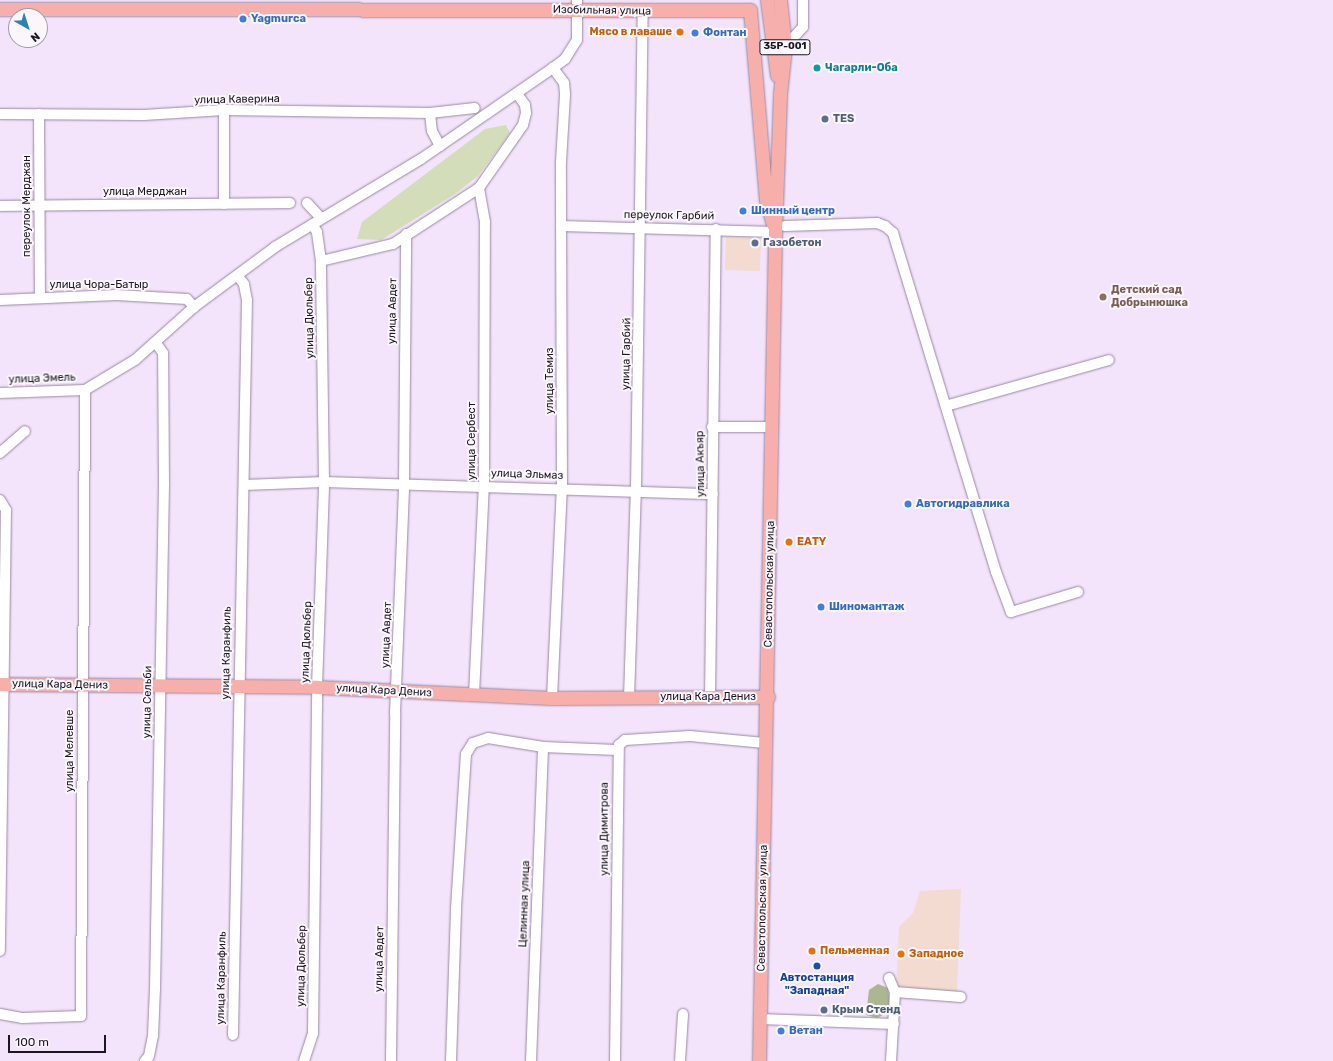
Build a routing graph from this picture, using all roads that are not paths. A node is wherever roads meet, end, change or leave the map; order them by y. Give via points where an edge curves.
1 (767, 0) edge
2 (780, 0) edge
3 (803, 0) edge
4 (748, 3) edge
5 (369, 4) edge
6 (157, 5) edge
7 (577, 5) edge
8 (725, 5) edge
9 (0, 9) edge
10 (643, 11) junction
11 (753, 38) junction
12 (785, 47) junction
13 (553, 68) junction
14 (518, 95) junction
15 (780, 101) junction
16 (475, 108) dead end
17 (224, 110) junction
18 (430, 113) junction
19 (0, 114) edge
20 (39, 114) junction
21 (762, 143) junction
22 (440, 146) junction
23 (778, 186) junction
24 (478, 188) junction
25 (290, 203) dead end
26 (307, 203) dead end
27 (224, 204) junction
28 (39, 205) junction
29 (0, 206) edge
30 (321, 218) junction
31 (312, 224) junction
32 (561, 226) junction
33 (641, 227) junction
34 (716, 229) junction
35 (780, 229) junction
36 (406, 234) junction
37 (321, 261) junction
38 (237, 275) junction
39 (40, 298) junction
40 (0, 300) edge
41 (194, 307) junction
42 (156, 343) junction
43 (1109, 360) dead end
44 (85, 390) junction
45 (0, 393) edge
46 (949, 405) dead end
47 (712, 427) junction
48 (771, 427) junction
49 (25, 431) dead end
50 (0, 453) edge
51 (324, 482) junction
52 (404, 484) junction
53 (244, 485) junction
54 (484, 486) junction
55 (562, 488) junction
56 (636, 491) junction
57 (713, 494) junction
58 (0, 500) edge
59 (1078, 592) dead end
60 (2, 684) edge
61 (82, 684) junction
62 (160, 687) junction
63 (317, 687) junction
64 (238, 688) junction
65 (397, 691) junction
66 (474, 695) junction
67 (768, 697) junction
68 (552, 698) junction
69 (630, 698) junction
70 (710, 698) junction
71 (765, 743) junction
72 (543, 747) junction
73 (617, 750) junction
74 (0, 951) edge
75 (889, 978) dead end
76 (894, 992) junction
77 (962, 998) dead end
78 (0, 1014) edge
79 (683, 1014) dead end
80 (760, 1019) junction
81 (894, 1024) junction
82 (233, 1035) dead end
83 (145, 1061) edge
84 (304, 1061) edge
85 (391, 1061) edge
86 (450, 1061) edge
87 (531, 1061) edge
88 (615, 1061) edge
89 (680, 1061) edge
90 (759, 1061) edge
91 (891, 1061) edge

1 - 15 main road, 35Р-001
2 - 12 main road, 35Р-001
3 - 12 street via 801,29
4 - 8 main road, Изобильная улица
4 - 11 main road, Изобильная улица
5 - 6 main road, Изобильная улица
5 - 7 main road, Изобильная улица
6 - 9 main road, Изобильная улица
7 - 10 main road, Изобильная улица
7 - 13 street via 576,40 565,59
8 - 10 main road, Изобильная улица
8 - 11 main road via 741,14 748,23
10 - 33 street, улица Гарбий
11 - 21 main road, Изобильная улица
12 - 15 main road, 35Р-001
13 - 14 street
13 - 32 street, улица Темиз via 564,83 565,94
14 - 22 street
14 - 24 street via 525,105 523,125
15 - 23 main road, Севастопольская улица
16 - 18 street, улица Каверина
17 - 18 street, улица Каверина
17 - 20 street, улица Каверина via 144,115
17 - 27 street
18 - 22 street via 432,132
19 - 20 street, улица Каверина
20 - 28 street, переулок Мерджан
21 - 23 main road
21 - 35 main road, Изобильная улица via 766,200
22 - 30 street
23 - 35 main road, Севастопольская улица
24 - 36 street
24 - 54 street, улица Сербест via 485,222
25 - 27 street, улица Мерджан
26 - 30 street
27 - 28 street, улица Мерджан
28 - 29 street, улица Мерджан
28 - 39 street, переулок Мерджан
30 - 31 street
31 - 37 street, улица Дюльбер via 317,232
31 - 38 street
32 - 33 street, переулок Гарбий
32 - 55 street, улица Темиз
33 - 34 street, переулок Гарбий
33 - 56 street, улица Гарбий
34 - 35 street, переулок Гарбий
34 - 47 street, улица Акъяр
35 - 48 main road, Севастопольская улица
35 - 59 street, переулок Гарбий via 877,224 885,226 893,233 996,572 1011,612
36 - 37 street via 393,244
36 - 52 street, улица Авдет
37 - 51 street, улица Дюльбер
38 - 41 street
38 - 53 street, улица Каранфиль via 244,284 247,300
39 - 40 street, улица Чора-Батыр
39 - 41 street, улица Чора-Батыр via 116,295 179,298 187,299
41 - 42 street
42 - 44 street via 135,360
42 - 62 street, улица Сельби via 163,353 164,484
43 - 46 street
44 - 45 street, улица Эмель
44 - 61 street, улица Мелевше
47 - 48 street
47 - 57 street, улица Акъяр
48 - 67 main road, Севастопольская улица
49 - 50 street
51 - 52 street, улица Эльмаз
51 - 53 street, улица Эльмаз
51 - 63 street, улица Дюльбер
52 - 54 street, улица Эльмаз
52 - 65 street, улица Авдет
53 - 64 street, улица Каранфиль
54 - 55 street, улица Эльмаз
54 - 66 street, улица Сербест
55 - 56 street, улица Эльмаз
55 - 68 street, улица Темиз
56 - 57 street, улица Эльмаз
56 - 69 street, улица Гарбий
57 - 70 street, улица Акъяр
58 - 60 street via 6,510
60 - 61 main road, улица Кара Дениз
60 - 74 street
61 - 62 main road, улица Кара Дениз
61 - 78 street, улица Мелевше via 81,1016 22,1018
62 - 64 main road, улица Кара Дениз
62 - 83 street, улица Сельби via 153,1036 149,1056
63 - 64 main road, улица Кара Дениз
63 - 65 main road, улица Кара Дениз
63 - 84 street, улица Дюльбер via 313,1033
64 - 82 street, улица Каранфиль
65 - 66 main road, улица Кара Дениз
65 - 85 street, улица Авдет via 394,713
66 - 68 main road, улица Кара Дениз
67 - 70 main road, улица Кара Дениз
67 - 71 main road, Севастопольская улица
68 - 69 main road, улица Кара Дениз
69 - 70 main road, улица Кара Дениз
71 - 73 street via 690,736 625,740
71 - 80 main road, Севастопольская улица
72 - 73 street
72 - 86 street via 488,738 473,743 466,754
72 - 87 street, Целинная улица
73 - 88 street, улица Димитрова
75 - 76 street
76 - 77 street
76 - 81 street
79 - 89 street
80 - 81 street
80 - 90 main road, Севастопольская улица
81 - 91 street

